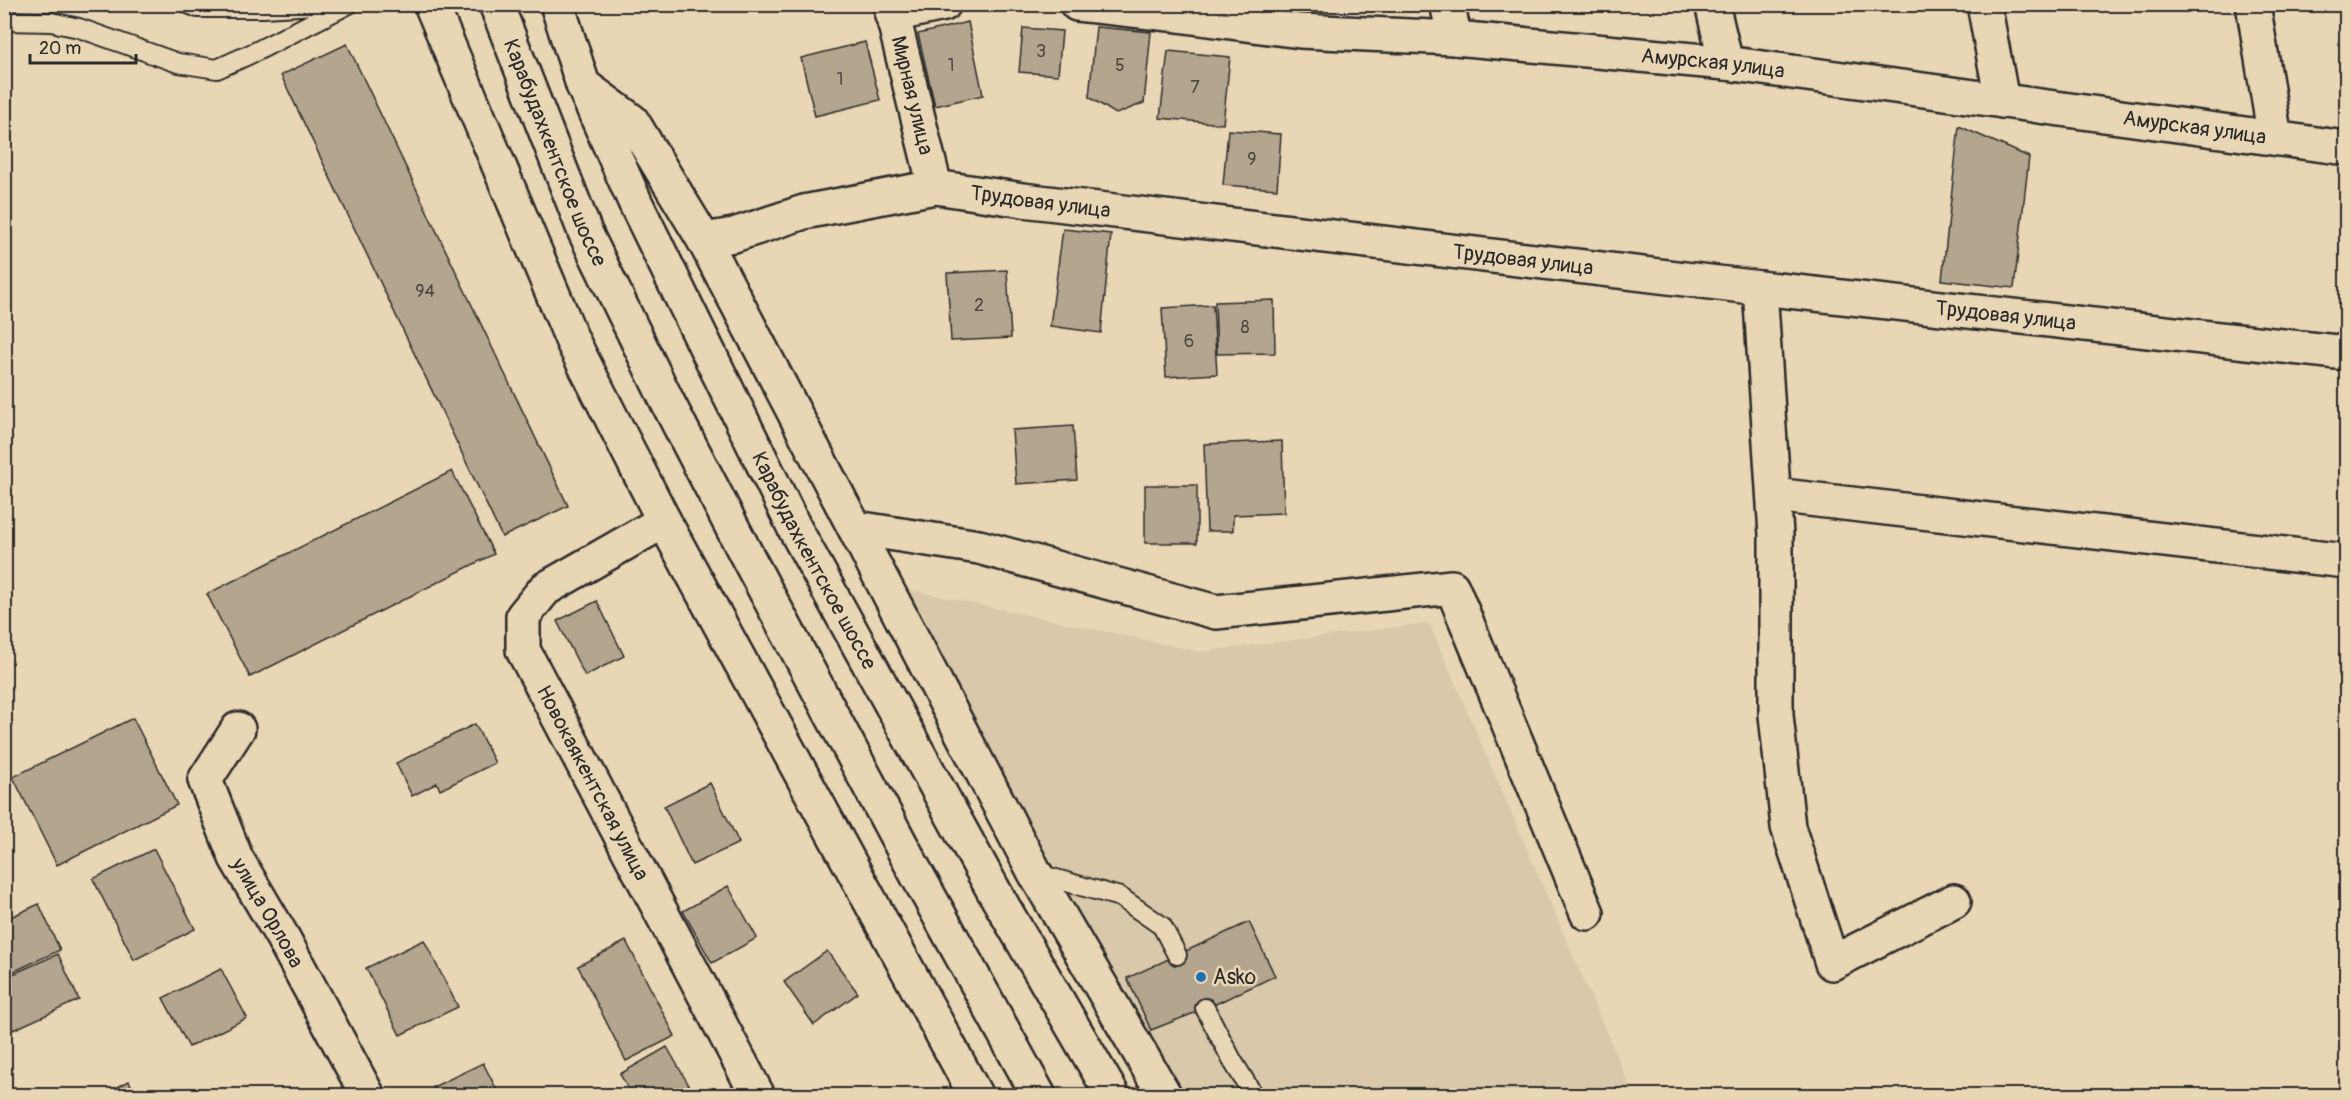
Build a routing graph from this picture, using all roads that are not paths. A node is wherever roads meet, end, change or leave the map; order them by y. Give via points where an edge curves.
1 (188, 4) edge
2 (335, 4) edge
3 (349, 4) edge
4 (431, 4) edge
5 (496, 4) edge
6 (557, 4) edge
7 (945, 4) edge
8 (1077, 4) edge
9 (1447, 4) edge
10 (1712, 4) edge
11 (1984, 4) edge
12 (2253, 4) edge
13 (1159, 9) edge
14 (891, 10) edge
15 (4, 21) edge
16 (1455, 38) junction
17 (1726, 63) junction
18 (583, 84) junction
19 (2002, 100) junction
20 (2275, 138) junction
21 (2346, 148) edge
22 (935, 187) junction
23 (704, 240) junction
24 (1760, 288) junction
25 (2346, 353) edge
26 (1774, 495) junction
27 (664, 521) junction
28 (856, 528) junction
29 (2346, 561) edge
30 (238, 729) dead end
31 (1035, 873) junction
32 (1954, 901) dead end
33 (1587, 913) dead end
34 (1177, 955) dead end
35 (1205, 1008) dead end
36 (368, 1095) edge
37 (758, 1095) edge
38 (976, 1095) edge
39 (1039, 1095) edge
40 (1113, 1095) edge
41 (1165, 1095) edge
42 (1254, 1095) edge

1 - 2 lane via 198,8 263,8
3 - 15 lane via 217,69 178,63 79,28 51,22
4 - 27 main road via 573,342
5 - 39 main road, Карабудахкентское шоссе via 585,232 667,401 915,872
6 - 18 main road, Карабудахкентское шоссе
7 - 14 main road
8 - 13 main road, Амурская улица
9 - 16 main road
10 - 17 main road
11 - 19 main road
12 - 20 main road
13 - 16 main road, Амурская улица via 1300,32
14 - 22 main road, Мирная улица
16 - 17 main road, Амурская улица
17 - 19 main road, Амурская улица
18 - 23 main road via 632,121
18 - 40 main road, Карабудахкентское шоссе via 636,204 795,529 995,894
19 - 20 main road, Амурская улица
20 - 21 main road, Амурская улица
22 - 23 main road, Трудовая улица via 804,212 734,235
22 - 24 main road, Трудовая улица
23 - 28 main road
24 - 25 main road, Трудовая улица
24 - 26 main road
26 - 29 main road
26 - 32 main road via 1776,715 1788,827 1832,963
27 - 37 main road, Новокаякентская улица via 545,589 523,616 523,650
27 - 38 main road
28 - 31 main road
28 - 33 main road via 979,547 1216,612 1452,587
30 - 36 main road, улица Орлова via 205,780 236,858
31 - 34 lane via 1120,897 1162,926
31 - 41 main road
35 - 42 lane

